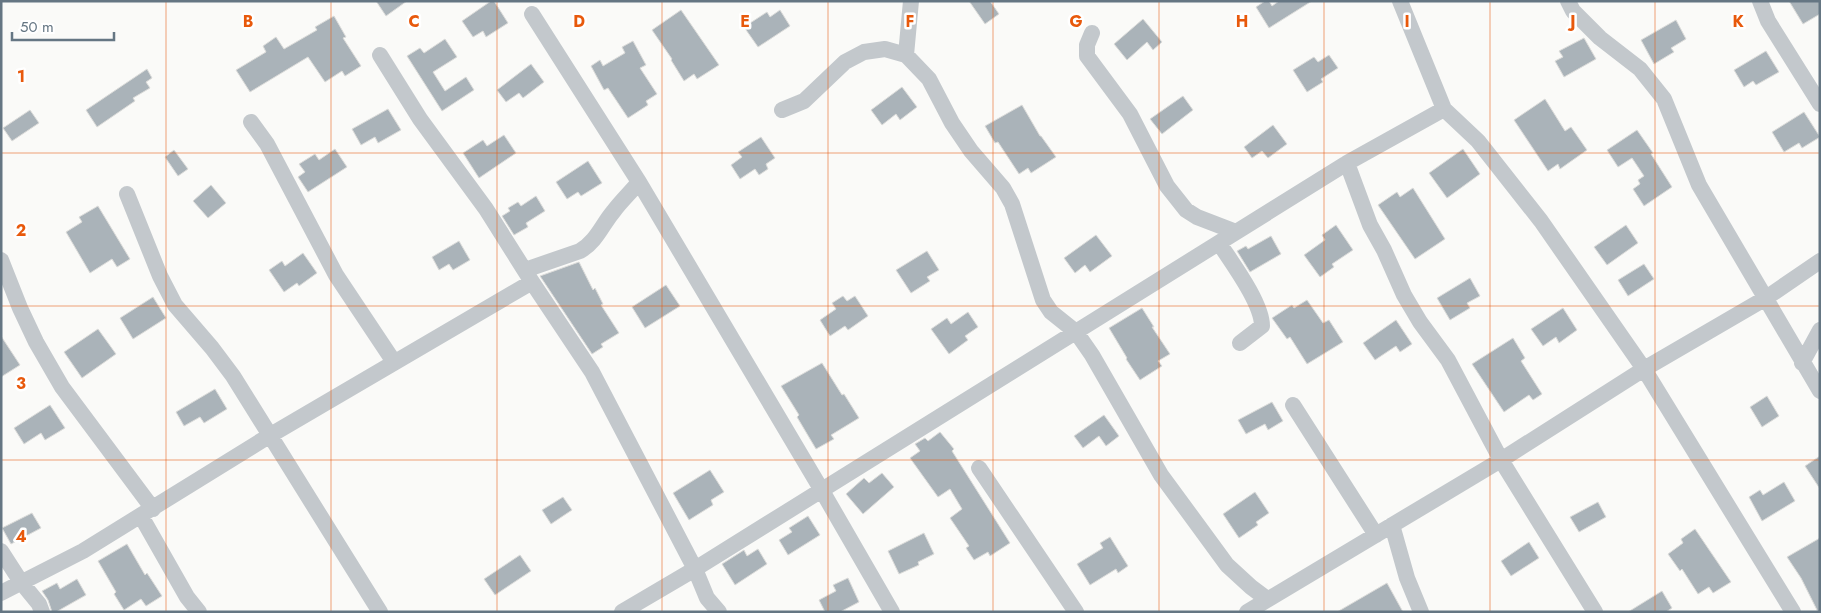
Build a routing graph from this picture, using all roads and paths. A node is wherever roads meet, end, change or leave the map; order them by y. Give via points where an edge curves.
1 (1400, 1) edge
2 (1568, 1) edge
3 (1760, 1) edge
4 (909, 3) edge
5 (532, 14) dead end
6 (1092, 33) dead end
7 (380, 55) dead end
8 (906, 55) junction
9 (1820, 104) edge
10 (1444, 109) junction
11 (782, 110) dead end
12 (251, 122) dead end
13 (1347, 163) junction
14 (639, 182) junction
15 (127, 194) dead end
16 (1236, 232) junction
17 (1219, 242) junction
18 (1, 260) edge
19 (1820, 261) edge
20 (528, 276) junction
21 (8, 298) edge
22 (1766, 298) junction
23 (1820, 330) edge
24 (1076, 332) junction
25 (1240, 343) dead end
26 (394, 362) junction
27 (1802, 363) junction
28 (1644, 369) junction
29 (1820, 391) edge
30 (1293, 405) dead end
31 (269, 436) junction
32 (1501, 460) junction
33 (979, 468) dead end
34 (821, 489) junction
35 (147, 512) junction
36 (1392, 525) junction
37 (1376, 535) junction
38 (1, 551) edge
39 (695, 569) junction
40 (21, 582) junction
41 (1, 593) edge
42 (1267, 600) junction
43 (42, 612) edge
44 (199, 612) edge
45 (380, 612) edge
46 (622, 612) edge
47 (719, 612) edge
48 (892, 612) edge
49 (1076, 612) edge
50 (1247, 612) edge
51 (1421, 612) edge
52 (1595, 612) edge
53 (1793, 612) edge

1 - 10 street
2 - 22 street via 1573,11 1600,38 1640,69 1664,99 1699,185
3 - 9 street via 1768,20
4 - 8 street
5 - 14 street
6 - 16 street via 1087,56 1130,114 1166,186 1186,210
7 - 20 street
8 - 11 street via 885,48 864,52 845,62 804,101
8 - 24 street via 929,79 971,151 1003,188 1012,204 1044,300 1051,312
10 - 13 street
10 - 28 street via 1478,140 1541,221
12 - 26 street via 267,144 336,275
13 - 16 street
13 - 32 street via 1370,225 1404,295 1448,360
14 - 20 street via 588,246 540,263
14 - 34 street
15 - 31 street via 175,306 233,376
16 - 17 street
17 - 24 street
17 - 25 street via 1261,316 1262,326
18 - 21 street
19 - 22 street
20 - 26 street
20 - 39 street via 592,372
21 - 35 street via 62,387
22 - 27 street
22 - 28 street
23 - 27 street
24 - 34 street
24 - 42 street via 1161,475 1227,565
26 - 31 street
27 - 29 street
28 - 32 street
28 - 53 street
30 - 37 street
31 - 35 street
31 - 45 street
32 - 36 street
32 - 52 street
33 - 49 street
34 - 39 street
34 - 48 street
35 - 40 street via 83,551
35 - 44 street via 187,597
36 - 37 street
36 - 51 street via 1407,578
37 - 42 street
38 - 40 street
39 - 46 street
39 - 47 street via 707,598
40 - 41 street
40 - 43 street
42 - 50 street

